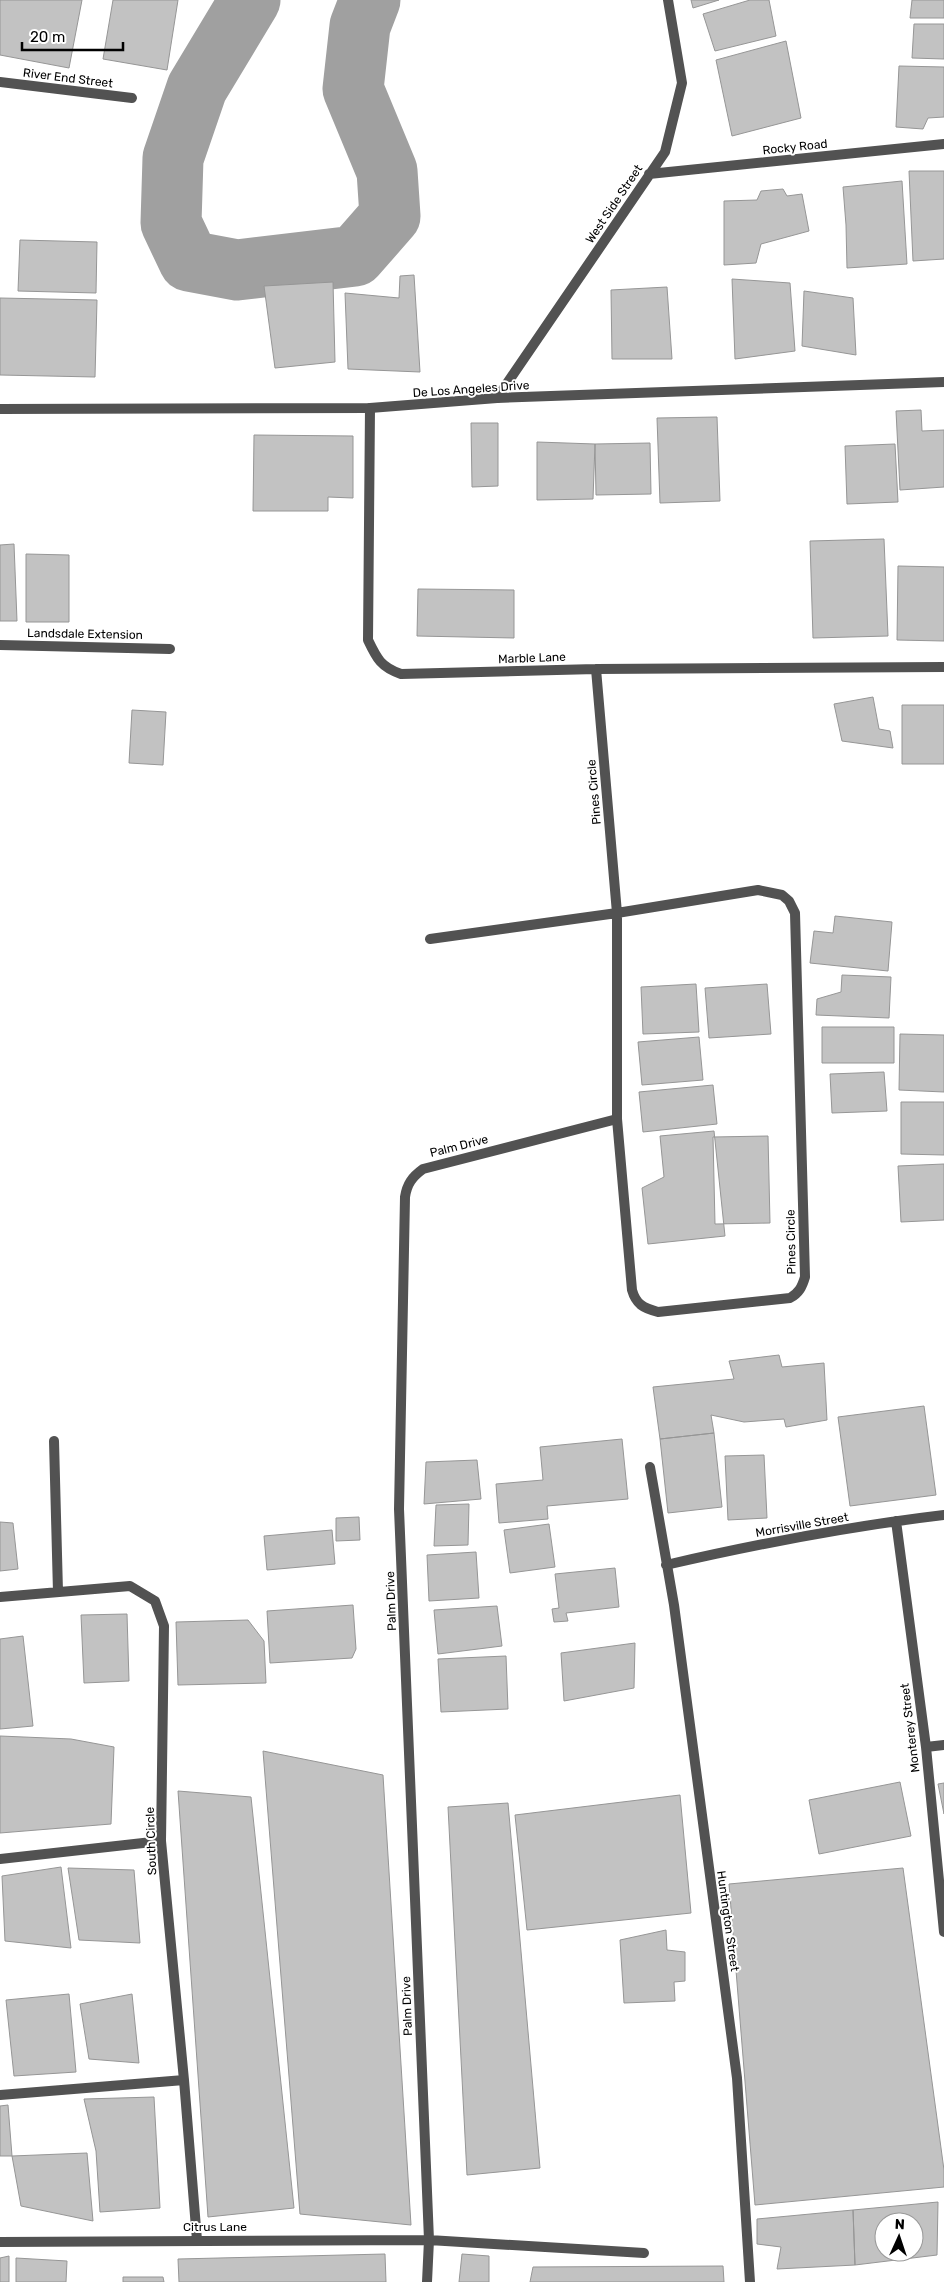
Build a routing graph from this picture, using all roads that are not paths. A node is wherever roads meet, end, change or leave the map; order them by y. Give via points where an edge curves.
1 (668, 0) edge
2 (0, 82) edge
3 (132, 98) dead end
4 (944, 144) edge
5 (649, 174) junction
6 (944, 382) edge
7 (497, 398) junction
8 (370, 408) junction
9 (0, 409) edge
10 (0, 645) edge
11 (170, 649) dead end
12 (944, 667) edge
13 (596, 669) junction
14 (617, 913) junction
15 (430, 939) dead end
16 (617, 1119) junction
17 (54, 1441) dead end
18 (650, 1467) dead end
19 (944, 1515) edge
20 (896, 1521) junction
21 (666, 1565) junction
22 (58, 1592) junction
23 (0, 1597) edge
24 (944, 1745) edge
25 (926, 1747) junction
26 (161, 1841) junction
27 (0, 1859) edge
28 (944, 1932) edge
29 (184, 2080) junction
30 (0, 2095) edge
31 (196, 2240) junction
32 (429, 2240) junction
33 (0, 2242) edge
34 (644, 2253) dead end
35 (427, 2282) edge
36 (750, 2282) edge

1 - 5 street, West Side Street via 682,83 665,152
2 - 3 street, River End Street
4 - 5 street, Rocky Road
5 - 7 street, West Side Street
6 - 7 street, De Los Angeles Drive
7 - 8 street, De Los Angeles Drive
8 - 9 street, De Los Angeles Drive
8 - 13 street, Marble Lane via 368,640 386,668 402,674
10 - 11 street, Landsdale Extension
12 - 13 street, Marble Lane
13 - 14 street, Pines Circle
14 - 15 street, Pines Circle
14 - 16 street, Pines Circle
14 - 16 street, Pines Circle via 758,890 782,895 796,913 805,1277 797,1294 790,1298 658,1312 644,1309 635,1301
16 - 32 street, Palm Drive via 423,1169 407,1185 399,1509
17 - 22 street
18 - 21 street, Huntington Street
19 - 20 street, Morrisville Street
20 - 21 street, Morrisville Street
20 - 25 street, Monterey Street
21 - 36 street, Huntington Street via 737,2078
22 - 23 street, South Circle
22 - 26 street, South Circle via 130,1586 155,1601 164,1626
24 - 25 street
25 - 28 street, Monterey Street
26 - 27 street
26 - 29 street, South Circle
29 - 30 street
29 - 31 street, South Circle
31 - 32 street, Citrus Lane
31 - 33 street, Citrus Lane
32 - 34 street, Citrus Lane
32 - 35 street, Palm Drive

